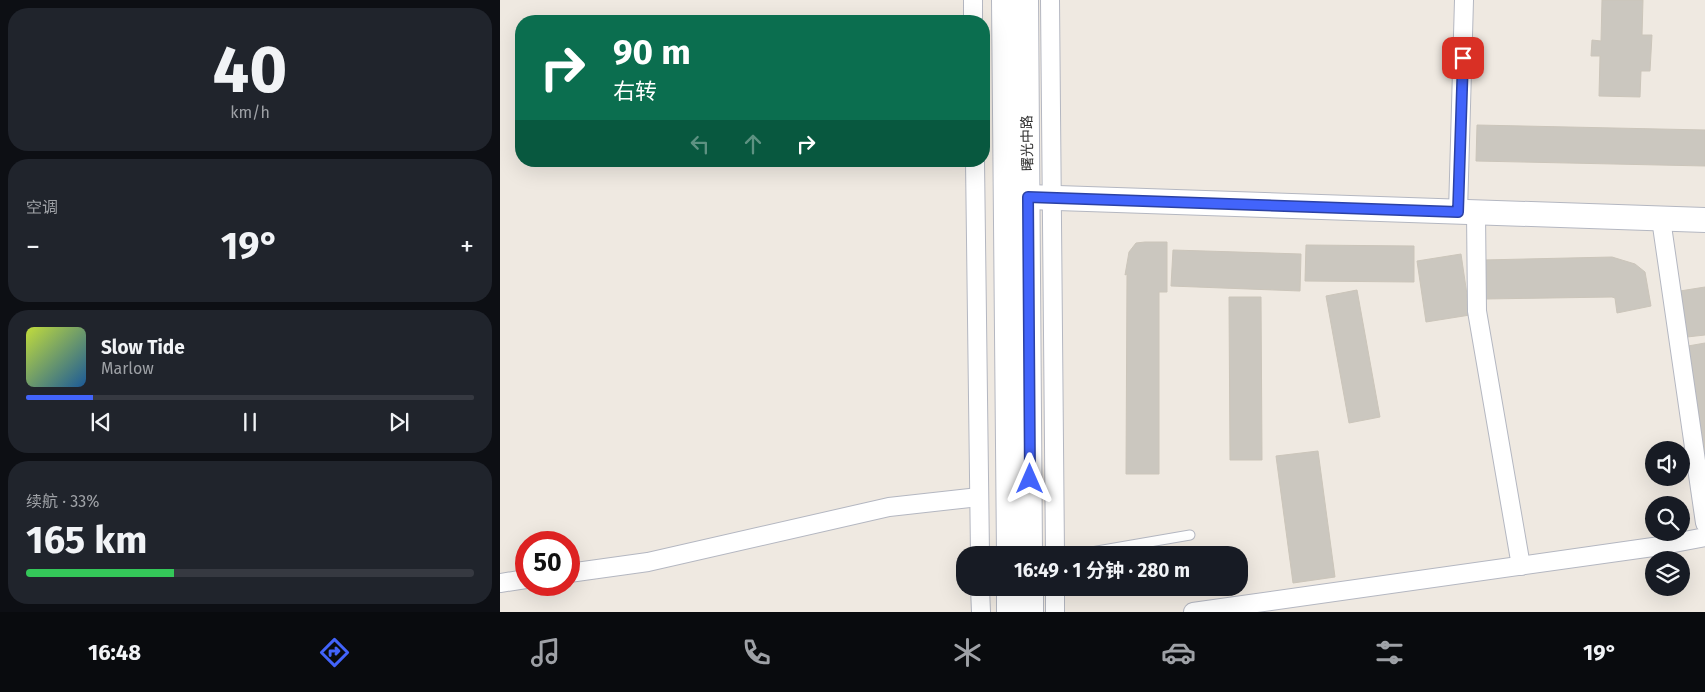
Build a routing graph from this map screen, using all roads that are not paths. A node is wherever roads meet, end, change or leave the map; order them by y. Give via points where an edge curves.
1 (973, 0) edge
2 (1004, 0) edge
3 (1026, 0) edge
4 (1050, 0) edge
5 (1464, 0) edge
6 (974, 15) edge
7 (975, 167) edge
8 (1028, 197) junction
9 (1052, 198) junction
10 (1467, 212) junction
11 (1661, 218) junction
12 (1705, 220) edge
13 (979, 497) junction
14 (1705, 523) edge
15 (1190, 535) dead end
16 (1705, 537) edge
17 (980, 546) edge
18 (1009, 546) edge
19 (1030, 546) edge
20 (1055, 546) edge
21 (1126, 546) edge
22 (1521, 566) junction
23 (580, 571) edge
24 (515, 581) edge
25 (500, 583) edge
26 (980, 596) edge
27 (1009, 596) edge
28 (1031, 596) edge
29 (1055, 596) edge
30 (980, 612) edge
31 (1009, 612) edge
32 (1031, 612) edge
33 (1055, 612) edge
34 (1194, 612) edge

1 - 6 street
2 - 18 main road, 曙光中路
3 - 8 main road, 曙光中路
4 - 9 street
5 - 10 street
7 - 13 street
8 - 9 main road
8 - 19 main road, 曙光中路
9 - 10 main road
9 - 20 street
10 - 11 main road
10 - 22 street via 1477,311
11 - 12 main road
11 - 14 street
13 - 17 street
13 - 23 street via 890,507 648,562
15 - 21 lane
16 - 22 street
22 - 34 street
24 - 25 street
26 - 30 street
27 - 31 main road
28 - 32 main road
29 - 33 street

